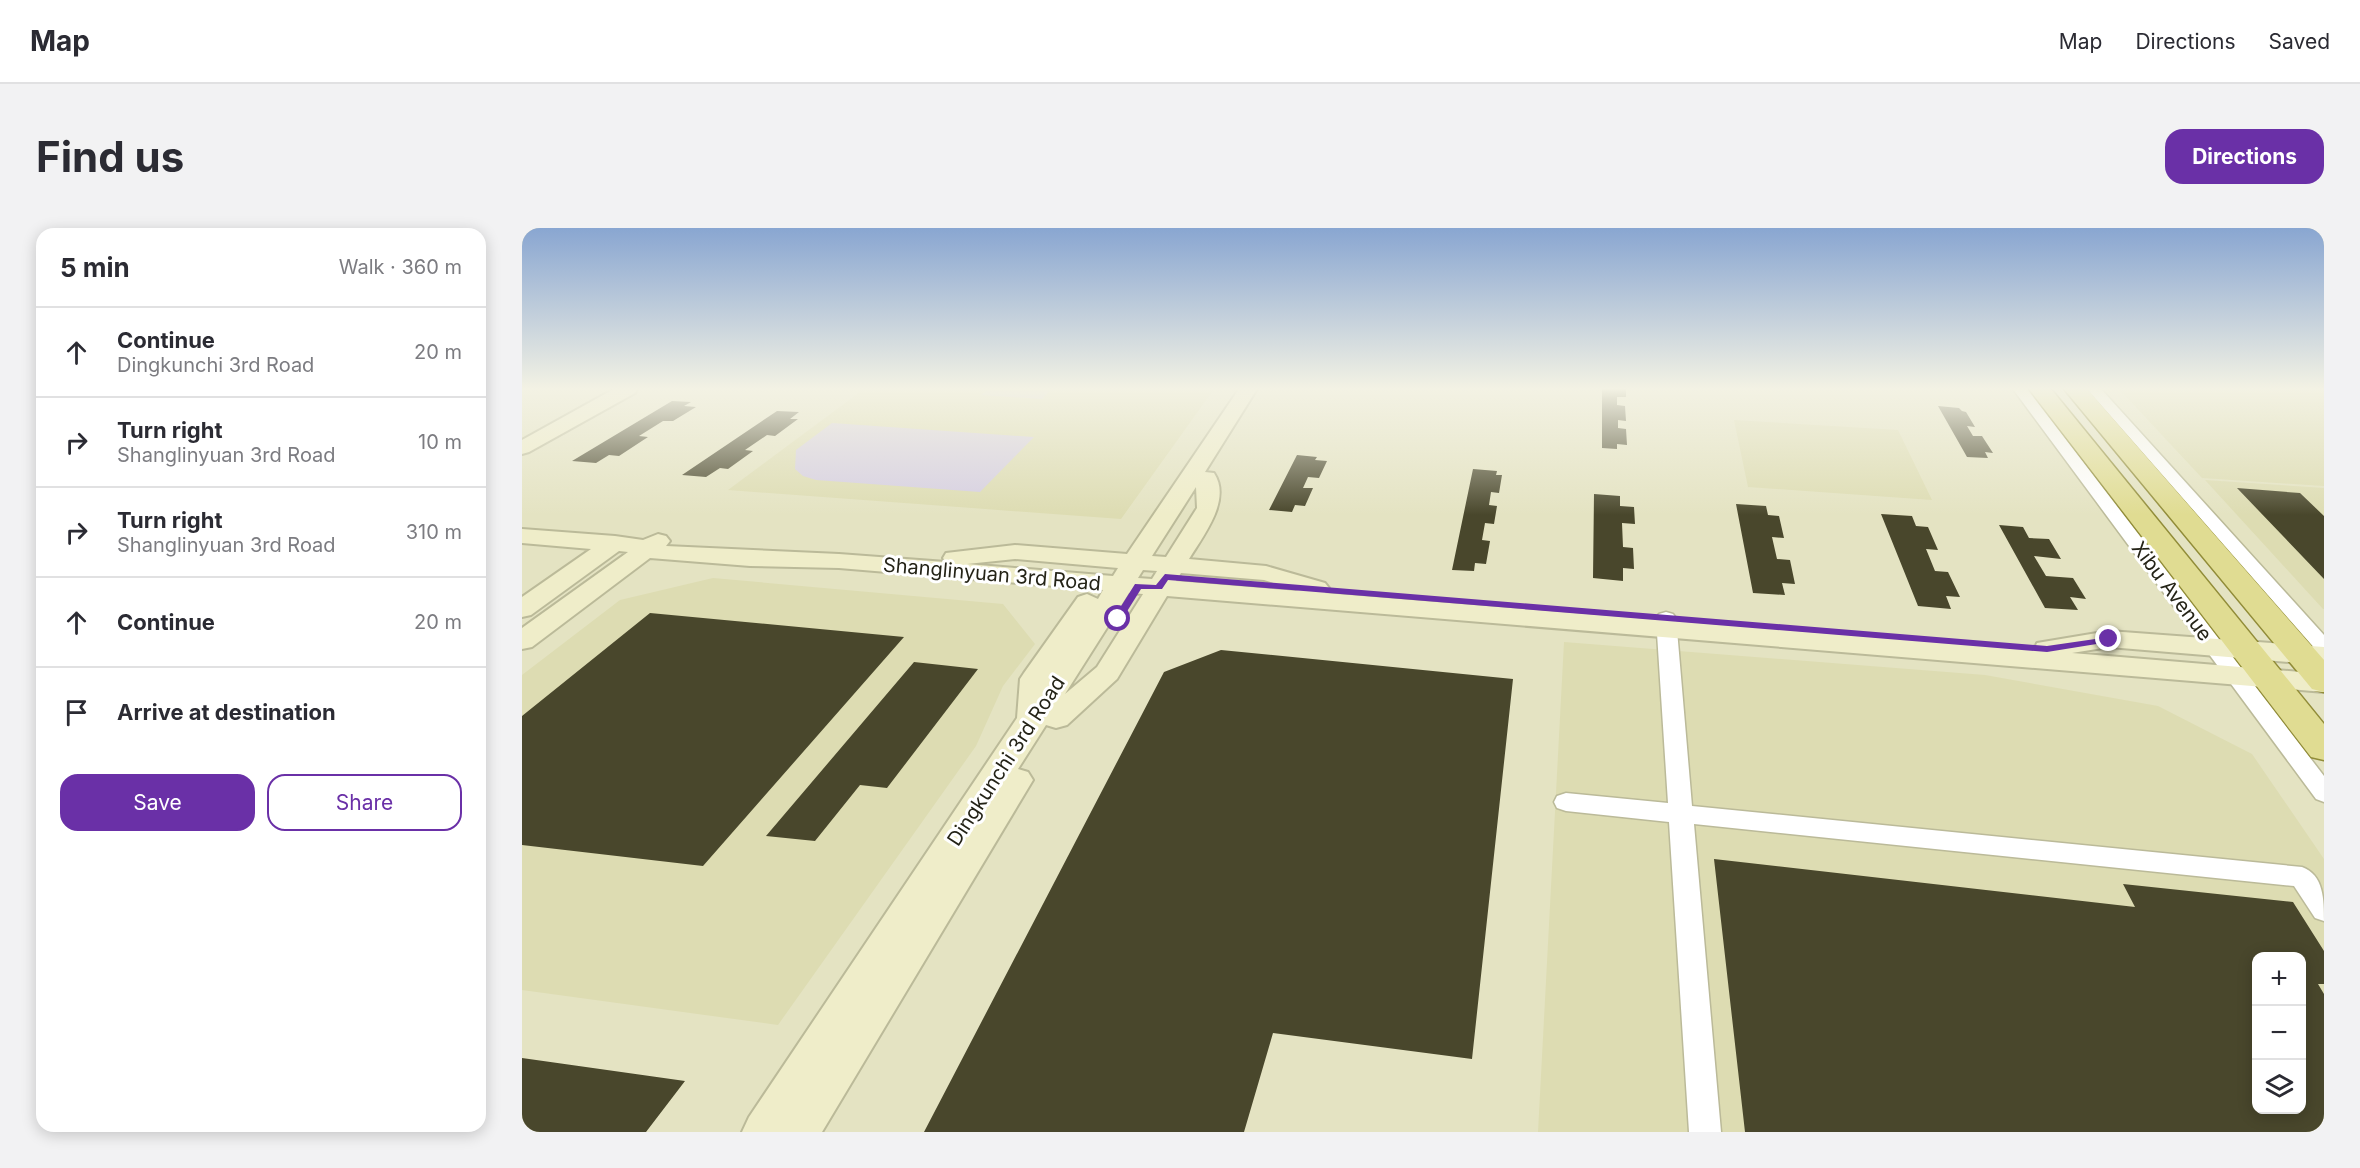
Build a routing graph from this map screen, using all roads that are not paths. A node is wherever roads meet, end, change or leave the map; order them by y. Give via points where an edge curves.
1 (542, 431) edge
2 (547, 431) edge
3 (550, 431) edge
4 (1224, 431) edge
5 (1231, 431) edge
6 (2054, 431) edge
7 (2071, 431) edge
8 (2112, 431) edge
9 (2128, 431) edge
10 (522, 439) edge
11 (522, 448) edge
12 (522, 460) edge
13 (1199, 476) junction
14 (522, 525) edge
15 (522, 536) edge
16 (644, 544) junction
17 (1132, 580) junction
18 (522, 609) edge
19 (1666, 623) junction
20 (522, 626) edge
21 (522, 641) edge
22 (522, 649) edge
23 (2046, 655) junction
24 (2319, 666) edge
25 (2248, 671) junction
26 (2324, 699) edge
27 (1044, 719) junction
28 (2324, 748) edge
29 (2324, 793) edge
30 (1566, 802) dead end
31 (1681, 814) junction
32 (2324, 910) edge
33 (764, 1132) edge
34 (796, 1132) edge
35 (1706, 1132) edge

1 - 10 street
2 - 11 street
3 - 12 street via 538,451
4 - 13 street, Dingkunchi 3rd Road
5 - 13 street, Dingkunchi 3rd Road
6 - 25 street, Xibu Avenue
7 - 25 main road, Xibu Avenue
8 - 24 main road
9 - 24 street
13 - 17 street, Dingkunchi 3rd Road
14 - 16 street, Shanglinyuan 3rd Road
15 - 16 street, Shanglinyuan 3rd Road
16 - 17 street, Shanglinyuan 3rd Road via 767,560 938,564
16 - 18 street
16 - 20 street
16 - 21 street
16 - 22 street via 570,623
17 - 19 street, Shanglinyuan 3rd Road
17 - 27 street, Dingkunchi 3rd Road
19 - 23 street, Shanglinyuan 3rd Road
19 - 31 street
23 - 25 street via 2131,682
23 - 25 street via 2109,639
24 - 25 street
24 - 25 street
25 - 26 street
25 - 28 main road, Xibu Avenue
25 - 29 street, Xibu Avenue
27 - 33 street, Dingkunchi 3rd Road
27 - 34 street, Dingkunchi 3rd Road
30 - 31 street
31 - 32 street via 2302,877
31 - 35 street

